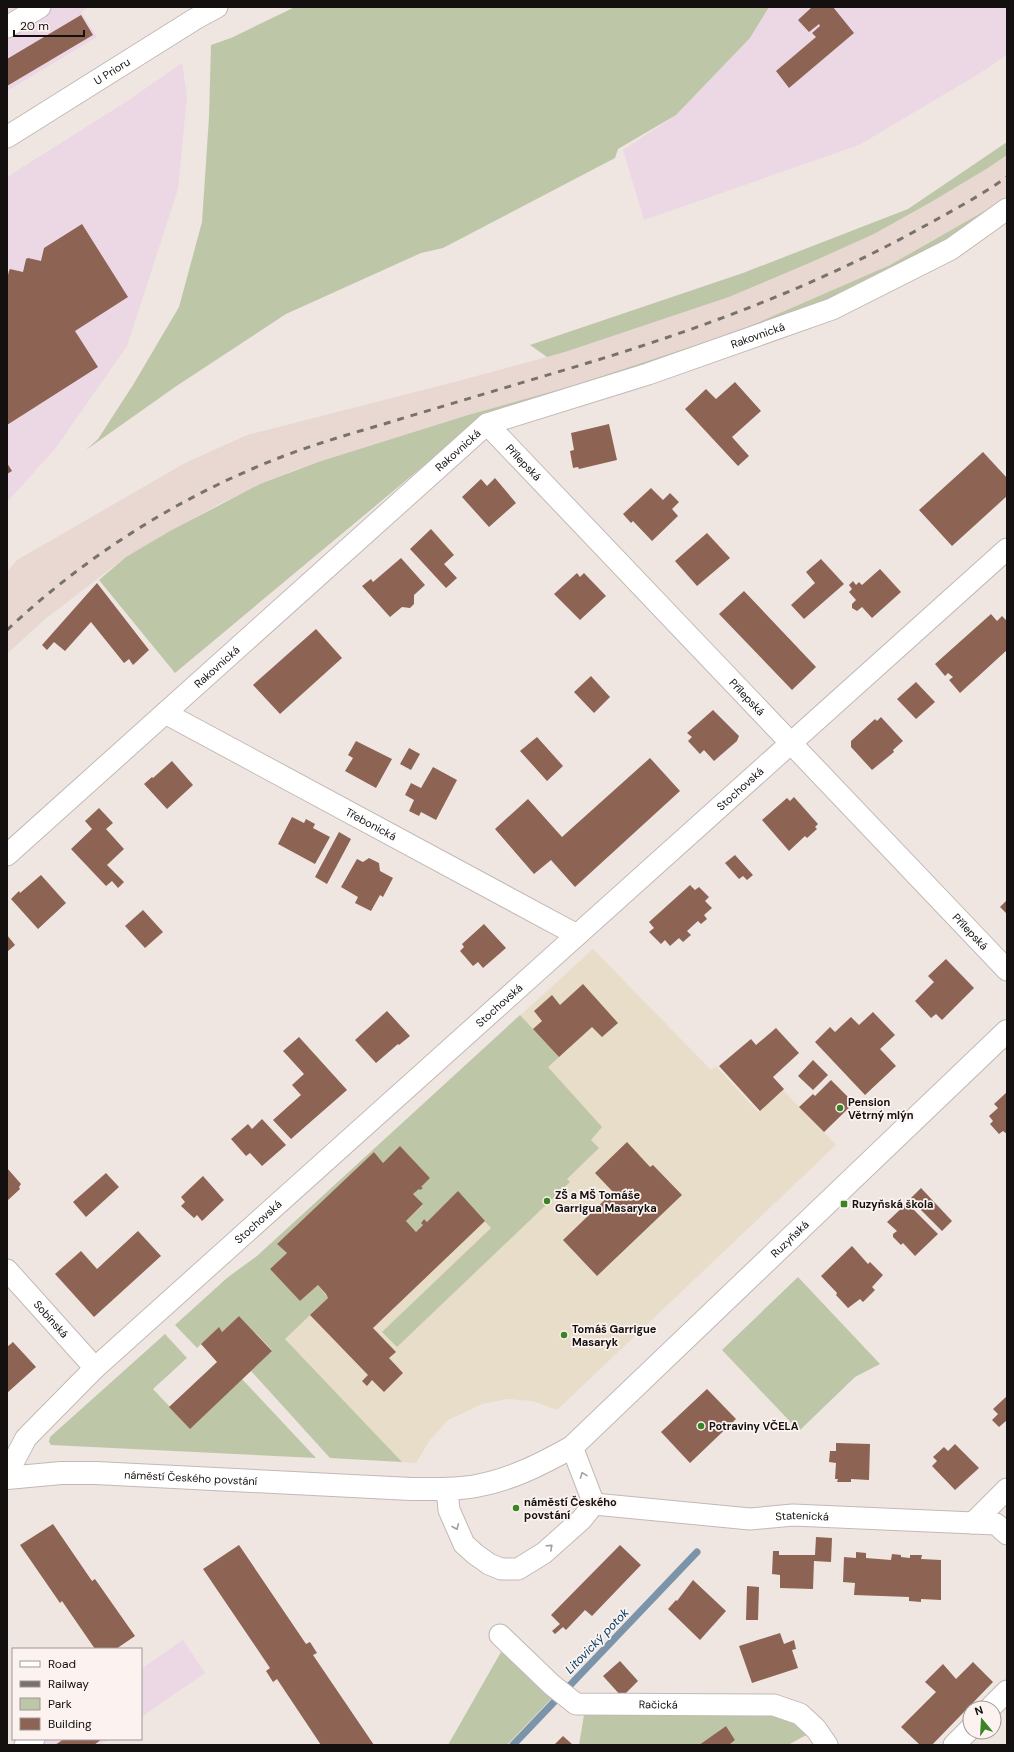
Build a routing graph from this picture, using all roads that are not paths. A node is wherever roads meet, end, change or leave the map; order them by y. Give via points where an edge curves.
1 (40, 7) edge
2 (217, 7) edge
3 (7, 27) edge
4 (7, 137) edge
5 (1007, 209) edge
6 (486, 424) junction
7 (1007, 550) edge
8 (165, 713) junction
9 (791, 743) junction
10 (7, 855) edge
11 (577, 935) junction
12 (1007, 970) edge
13 (1007, 1031) edge
14 (7, 1270) edge
15 (94, 1368) junction
16 (572, 1446) junction
17 (7, 1474) edge
18 (7, 1478) edge
19 (447, 1489) junction
20 (1007, 1489) edge
21 (594, 1504) junction
22 (973, 1523) junction
23 (1007, 1534) edge
24 (500, 1636) dead end
25 (1007, 1691) edge
26 (998, 1700) edge
27 (962, 1737) edge
28 (827, 1745) edge
29 (954, 1745) edge

1 - 3 street
2 - 4 street, U Prioru via 195,18
5 - 6 street, Rakovnická via 951,249 832,309 648,374
6 - 8 street, Rakovnická
6 - 9 street, Přílepská
7 - 9 street, Stochovská
8 - 10 street, Rakovnická
8 - 11 street, Třebonická
9 - 11 street, Stochovská
9 - 12 street, Přílepská
11 - 15 street, Stochovská
13 - 16 street, Ruzyňská
14 - 15 street, Sobínská
15 - 17 street, Stochovská via 26,1438
16 - 19 street, náměstí Českého povstání via 545,1462 507,1478 475,1487
21 -> 16 street
18 - 19 street, náměstí Českého povstání via 96,1473
19 -> 21 street via 449,1510 464,1544 480,1558 501,1569 518,1569 544,1553
20 - 22 street
21 - 22 street, Statenická via 750,1520 793,1515
22 - 23 street, Statenická via 996,1524
24 - 28 street, Račická via 576,1704 774,1705 800,1714 816,1729
25 - 26 street
27 - 29 street

